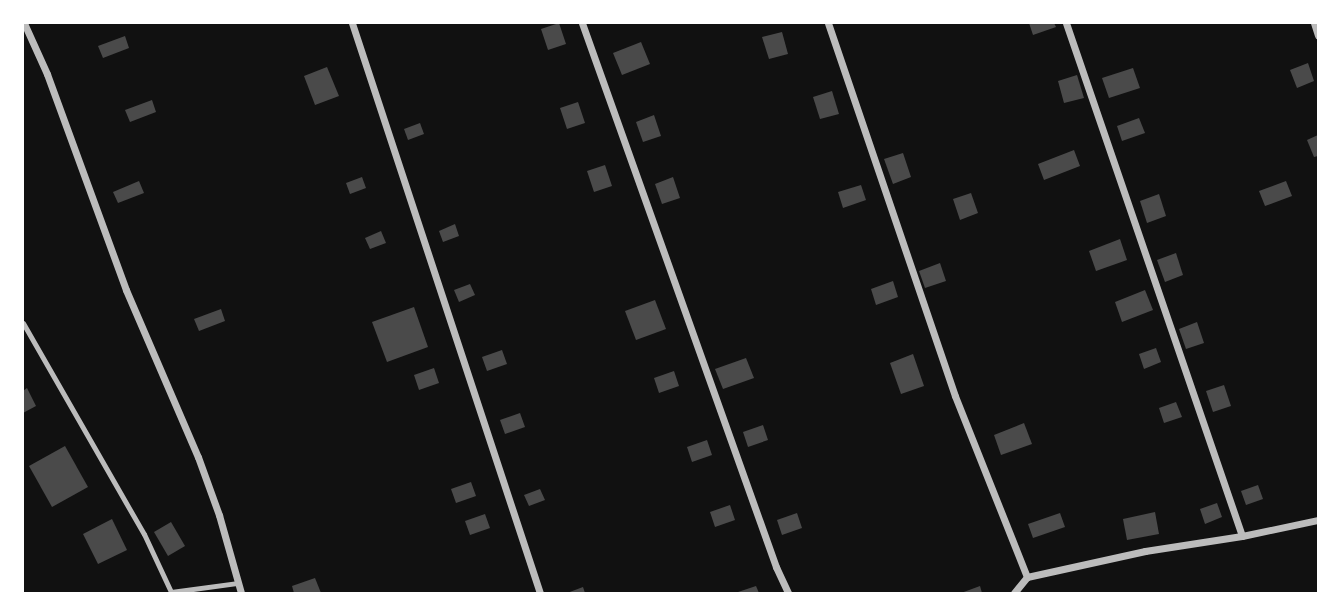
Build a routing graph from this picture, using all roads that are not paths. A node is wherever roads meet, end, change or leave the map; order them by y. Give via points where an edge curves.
1 (24, 23) edge
2 (352, 23) edge
3 (582, 23) edge
4 (828, 23) edge
5 (1066, 23) edge
6 (1314, 23) edge
7 (1318, 35) edge
8 (23, 323) edge
9 (1318, 520) edge
10 (1242, 536) junction
11 (1027, 577) junction
12 (238, 583) junction
13 (241, 593) edge
14 (540, 593) edge
15 (788, 593) edge
16 (1014, 593) edge

1 - 12 street via 126,290 198,457
2 - 14 street
3 - 15 street
4 - 11 street via 955,396
5 - 10 street
6 - 7 street
8 - 12 lane via 144,534 171,592
9 - 10 street
10 - 11 street
11 - 16 street
12 - 13 street

